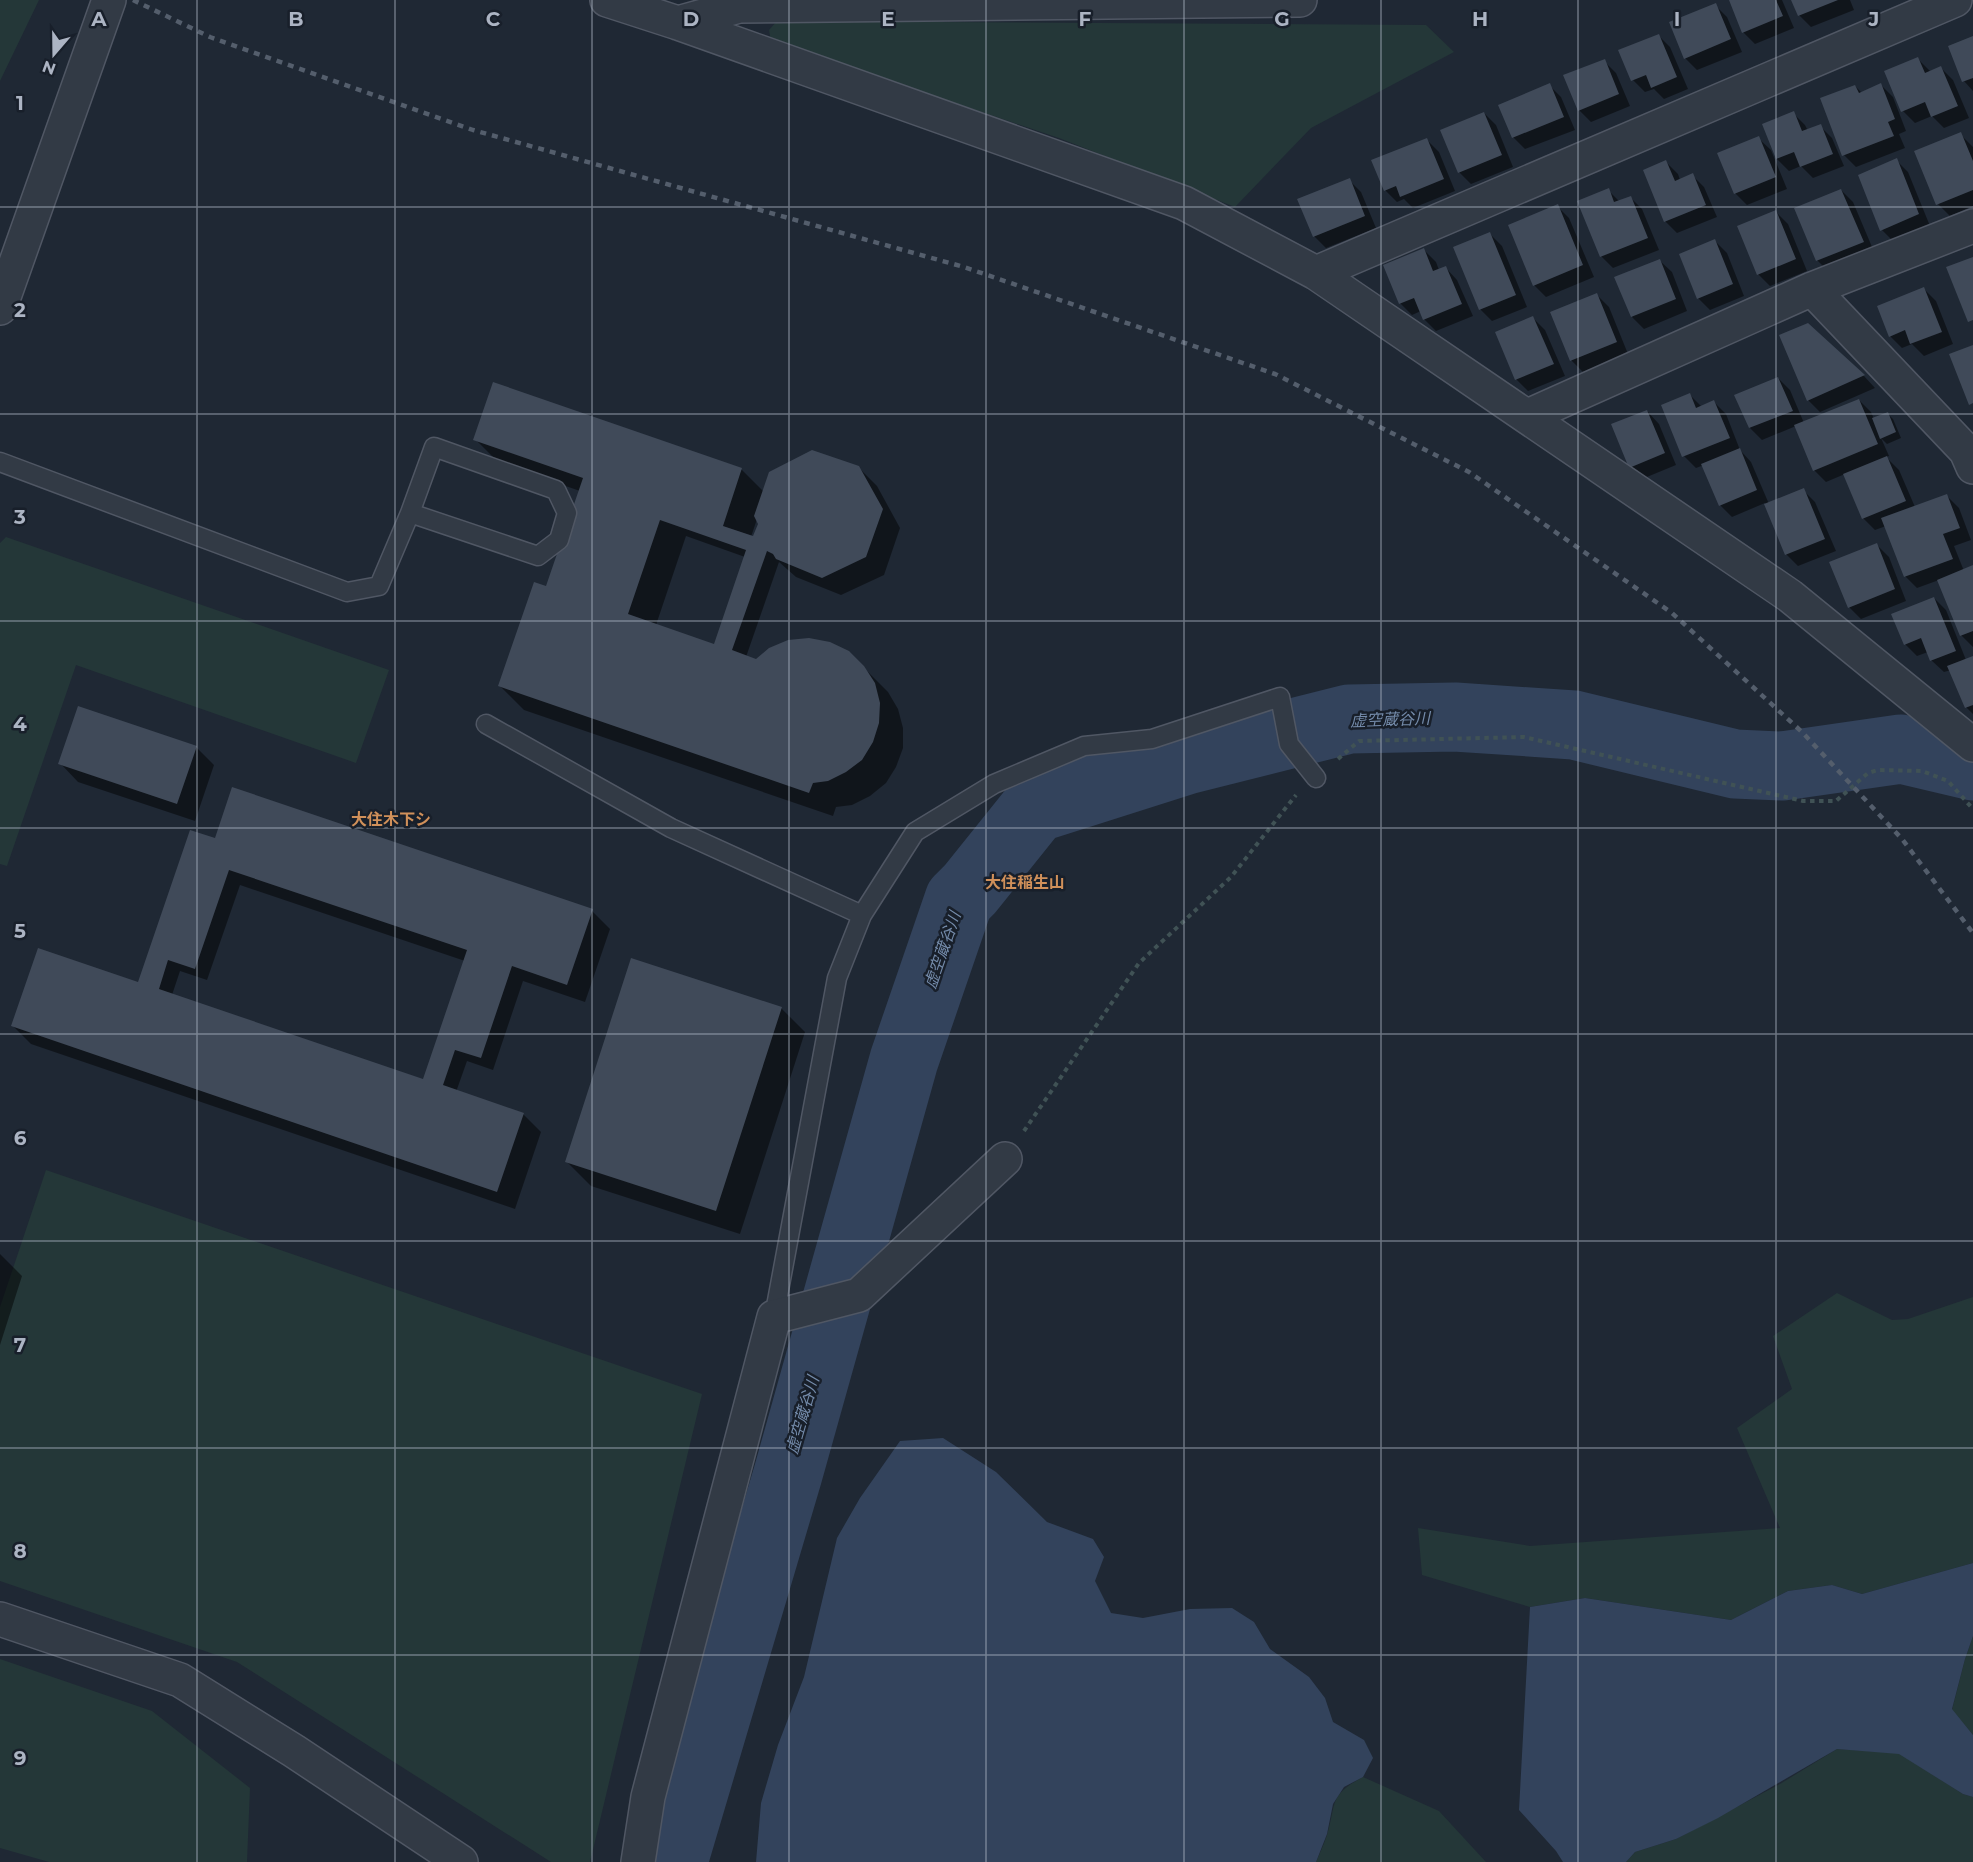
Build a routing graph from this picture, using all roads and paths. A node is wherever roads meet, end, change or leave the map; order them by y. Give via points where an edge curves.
1 (109, 0) edge
2 (607, 0) edge
3 (1300, 0) edge
4 (1955, 0) edge
5 (678, 23) junction
6 (1973, 226) edge
7 (1316, 273) junction
8 (1812, 290) junction
9 (0, 308) edge
10 (1528, 416) junction
11 (0, 462) edge
12 (1973, 467) edge
13 (410, 513) junction
14 (486, 724) dead end
15 (1973, 745) edge
16 (1316, 778) junction
17 (1973, 809) edge
18 (862, 915) junction
19 (1005, 1159) joint
20 (774, 1317) junction
21 (0, 1619) edge
22 (461, 1862) edge
23 (638, 1862) edge

1 - 9 street
2 - 5 street
3 - 5 street via 739,6
4 - 7 street
5 - 7 street via 1184,203
6 - 8 street
7 - 10 street
8 - 10 street
8 - 12 street via 1966,451
10 - 15 street via 1790,596
11 - 13 lane via 347,592 379,586
13 - 13 lane via 434,447 556,490 567,513 559,540 538,556
14 - 18 lane via 671,828
16 - 17 path via 1359,741 1524,737 1803,801 1836,801 1868,773 1878,770 1922,771 1948,781
16 - 18 lane via 1289,744 1280,697 1152,739 1084,746 994,784 915,832
16 - 19 path via 1294,797 1231,877 1139,963
18 - 20 lane via 837,978
19 - 20 street via 859,1295
20 - 23 street via 648,1797
21 - 22 street via 180,1680

